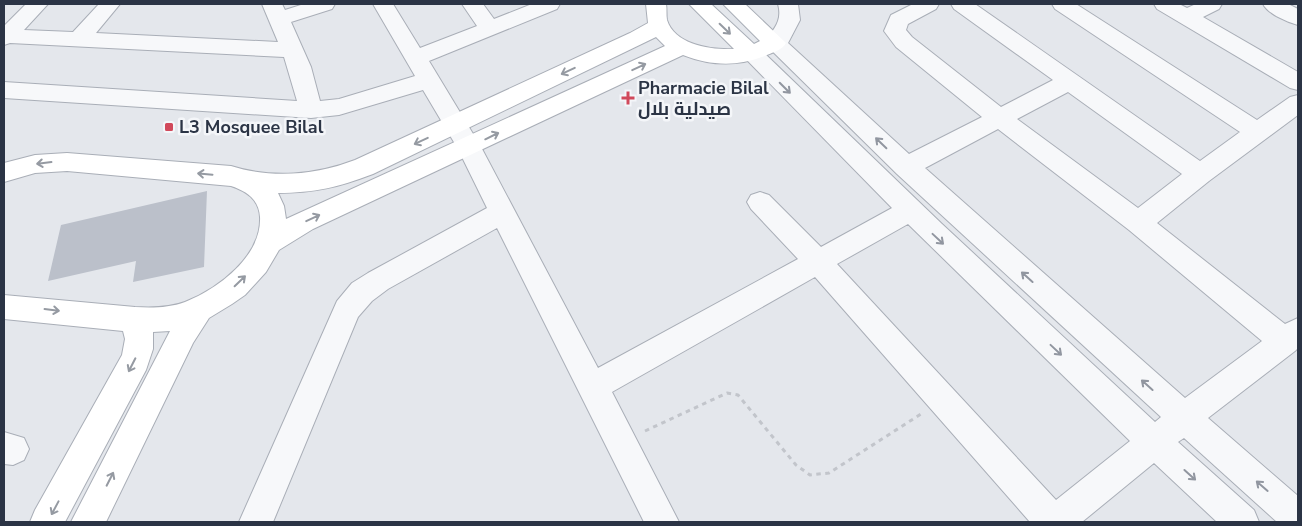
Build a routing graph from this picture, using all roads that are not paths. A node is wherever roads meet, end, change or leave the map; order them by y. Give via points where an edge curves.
1 (38, 4) edge
2 (110, 4) edge
3 (325, 4) edge
4 (383, 4) edge
5 (472, 4) edge
6 (550, 4) edge
7 (699, 4) edge
8 (733, 4) edge
9 (788, 4) edge
10 (929, 4) edge
11 (961, 4) edge
12 (1062, 4) edge
13 (1164, 4) edge
14 (1212, 4) edge
15 (1273, 4) edge
16 (275, 11) edge
17 (657, 15) edge
18 (1187, 17) junction
19 (1298, 18) edge
20 (490, 27) junction
21 (4, 37) edge
22 (78, 40) junction
23 (775, 43) junction
24 (682, 47) junction
25 (292, 50) junction
26 (750, 54) junction
27 (416, 58) junction
28 (428, 80) junction
29 (1070, 81) junction
30 (1298, 82) edge
31 (4, 90) edge
32 (1298, 103) edge
33 (311, 110) junction
34 (999, 118) junction
35 (1259, 133) junction
36 (462, 136) junction
37 (906, 168) junction
38 (4, 172) edge
39 (1200, 174) junction
40 (253, 183) junction
41 (760, 202) dead end
42 (909, 211) junction
43 (503, 212) junction
44 (1138, 222) junction
45 (270, 242) junction
46 (818, 262) junction
47 (4, 307) edge
48 (200, 308) junction
49 (132, 320) junction
50 (1292, 336) edge
51 (594, 386) junction
52 (1184, 418) junction
53 (1154, 442) junction
54 (1298, 518) edge
55 (48, 522) edge
56 (88, 522) edge
57 (256, 522) edge
58 (662, 522) edge
59 (1055, 522) edge
60 (1242, 522) edge

1 - 21 street
2 - 22 street
3 - 16 street
4 - 27 street
5 - 20 street
6 - 20 street
7 -> 26 main road
8 - 23 main road
9 - 23 street via 790,21 786,32
10 - 34 street via 898,20 895,31 904,42
11 - 29 street
12 - 35 street
13 - 18 street
14 - 18 street
15 - 19 street
16 - 25 street
17 - 24 main road via 672,40
17 -> 36 main road via 638,38
18 - 30 street
20 - 27 street
21 - 22 street
22 - 25 street
23 - 26 main road
37 -> 23 street
24 - 26 main road via 717,56
36 -> 24 main road
25 - 33 street
26 -> 42 street
27 - 28 street
28 - 33 street via 339,107
28 - 36 street
29 - 34 street
29 - 39 street
31 - 33 street
32 - 35 street
34 - 37 street
34 - 44 street
35 - 39 street
36 -> 40 main road via 335,178 306,183
36 - 43 street
45 -> 36 main road
52 -> 37 street
40 -> 38 main road via 231,176 74,162 46,162
39 - 44 street
40 - 45 main road via 268,198 274,219
41 - 46 street
42 - 46 street
42 -> 53 street
43 - 51 street
43 - 57 street via 378,281 354,300
44 - 50 street
48 -> 45 main road via 231,290 255,267
46 - 51 street
46 - 59 street
47 -> 49 main road
48 - 49 main road via 165,319
56 -> 48 main road via 183,334
49 -> 55 main road via 140,338 135,360
50 - 52 street
51 - 58 street
52 - 53 street
54 -> 52 street
53 - 59 street
53 -> 60 street

